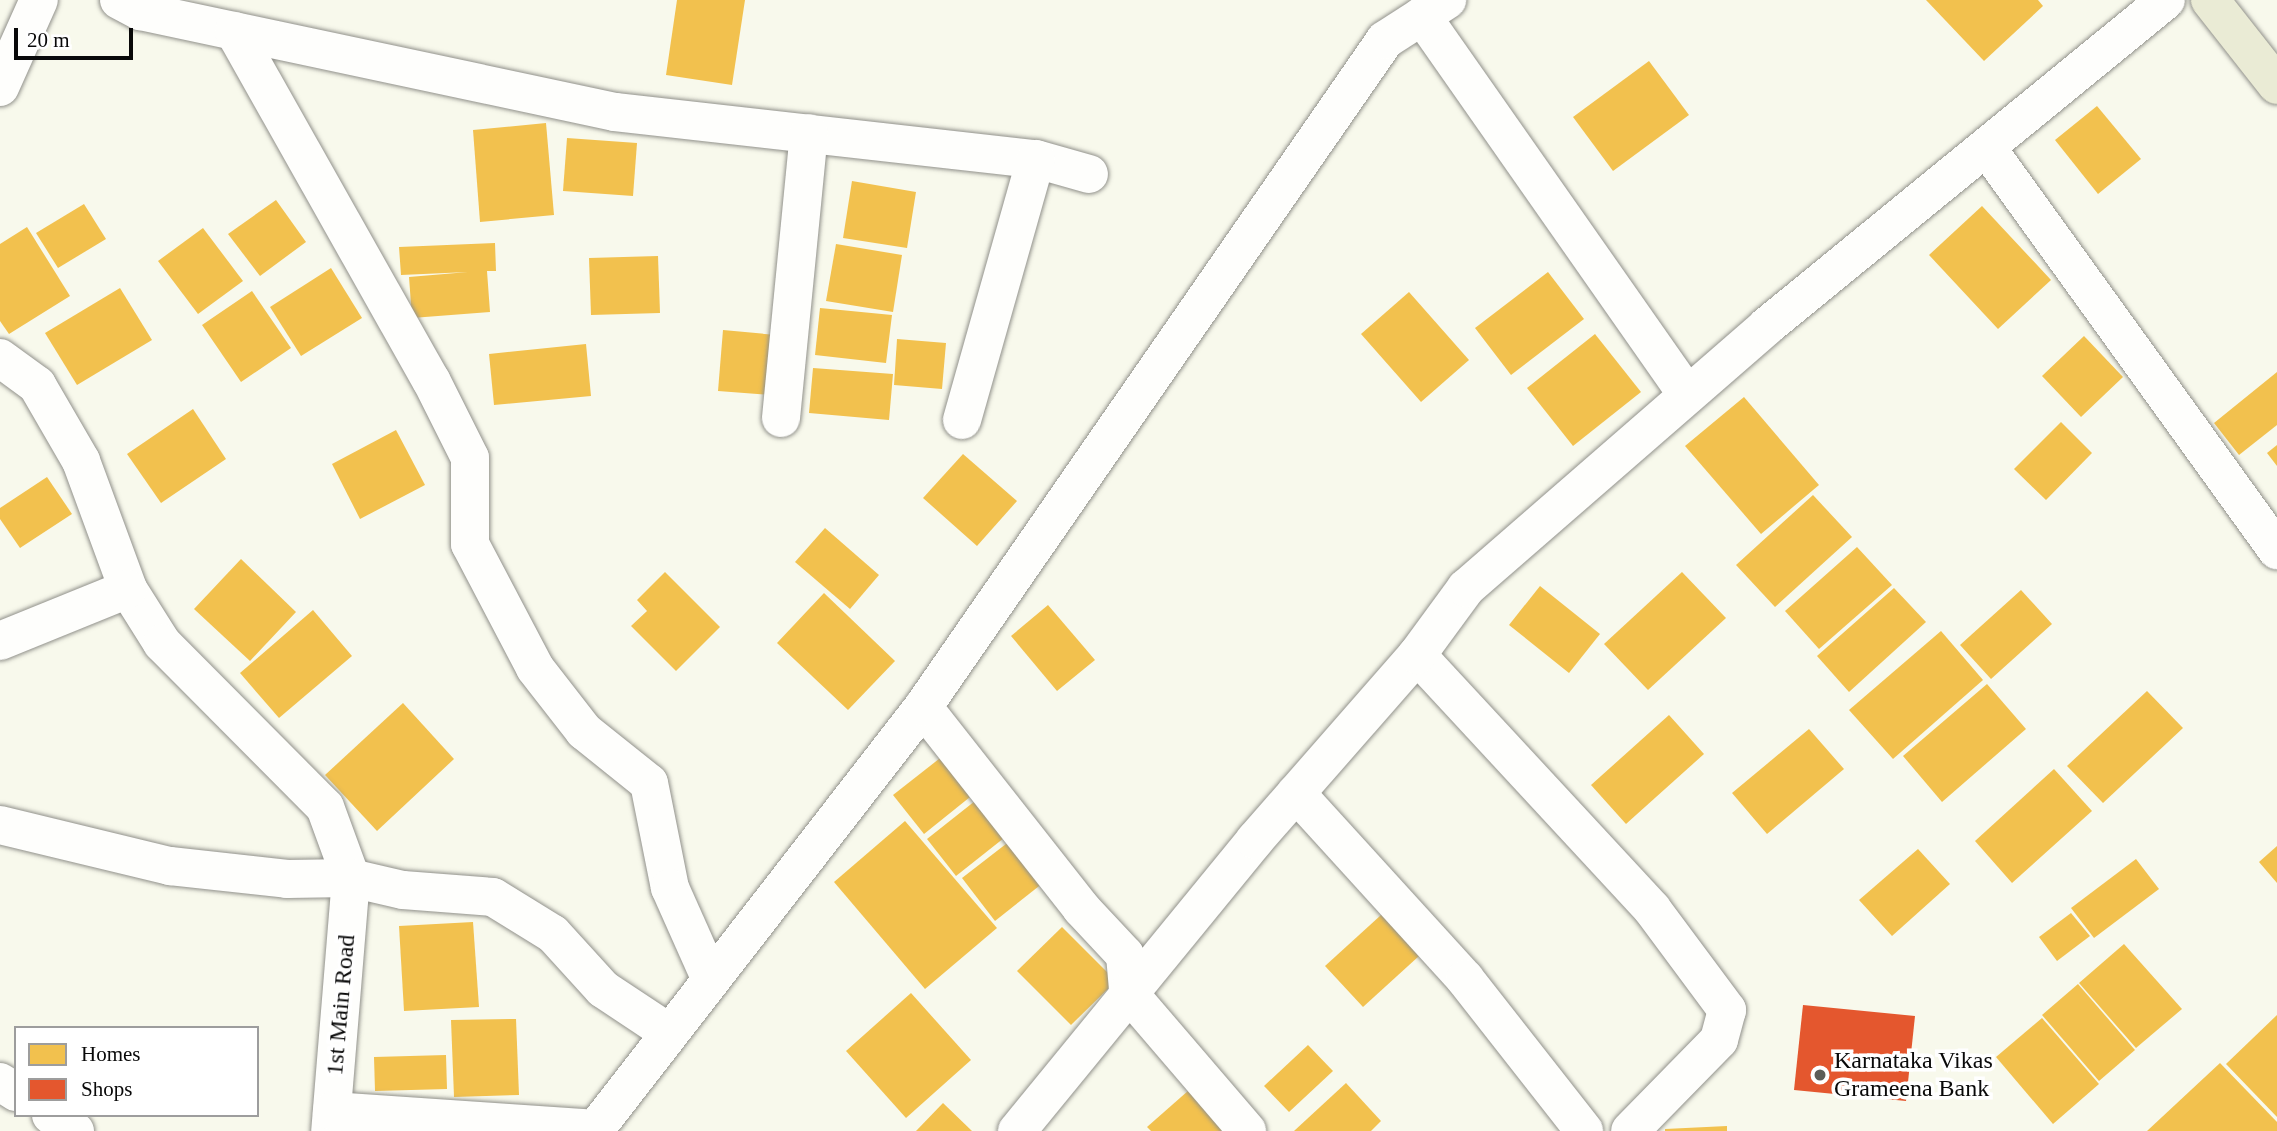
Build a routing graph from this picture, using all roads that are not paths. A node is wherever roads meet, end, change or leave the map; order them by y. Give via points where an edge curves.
1 (39, 0) edge
2 (119, 0) edge
3 (2166, 0) edge
4 (2210, 0) edge
5 (1435, 8) edge
6 (234, 31) junction
7 (2277, 85) edge
8 (0, 87) edge
9 (809, 133) junction
10 (1987, 148) junction
11 (1036, 159) junction
12 (1088, 174) dead end
13 (0, 358) edge
14 (1688, 396) junction
15 (781, 418) dead end
16 (962, 420) dead end
17 (2277, 550) edge
18 (128, 589) junction
19 (0, 641) edge
20 (1417, 655) junction
21 (923, 707) junction
22 (1296, 793) junction
23 (0, 825) edge
24 (351, 878) junction
25 (710, 978) junction
26 (1128, 992) junction
27 (668, 1032) junction
28 (54, 1117) edge
29 (331, 1121) edge
30 (595, 1130) edge
31 (75, 1131) edge
32 (1017, 1131) edge
33 (1247, 1131) edge
34 (1584, 1131) edge
35 (1630, 1131) edge

1 - 8 street
2 - 6 street via 141,11
3 - 10 street
4 - 7 main road
5 - 14 street
5 - 21 street via 1385,40
6 - 9 street via 615,111
6 - 25 street via 431,380 470,458 470,544 535,668 584,730 649,783 670,888
9 - 11 street
9 - 15 street
10 - 14 street
10 - 17 street
11 - 12 street
11 - 16 street
13 - 18 street via 37,385 81,461
14 - 20 street via 1466,588
18 - 19 street
18 - 24 street via 162,643 325,807
20 - 22 street
20 - 35 street via 1652,909 1727,1010 1719,1040
21 - 25 street
21 - 26 street via 1082,908 1125,955
22 - 26 street
22 - 34 street via 1465,979
23 - 24 street via 170,866 286,879
24 - 27 street via 403,890 493,897 553,934 603,989
24 - 29 street, 1st Main Road
25 - 27 street
26 - 32 street
26 - 33 street
27 - 30 street
28 - 31 street
29 - 30 street

